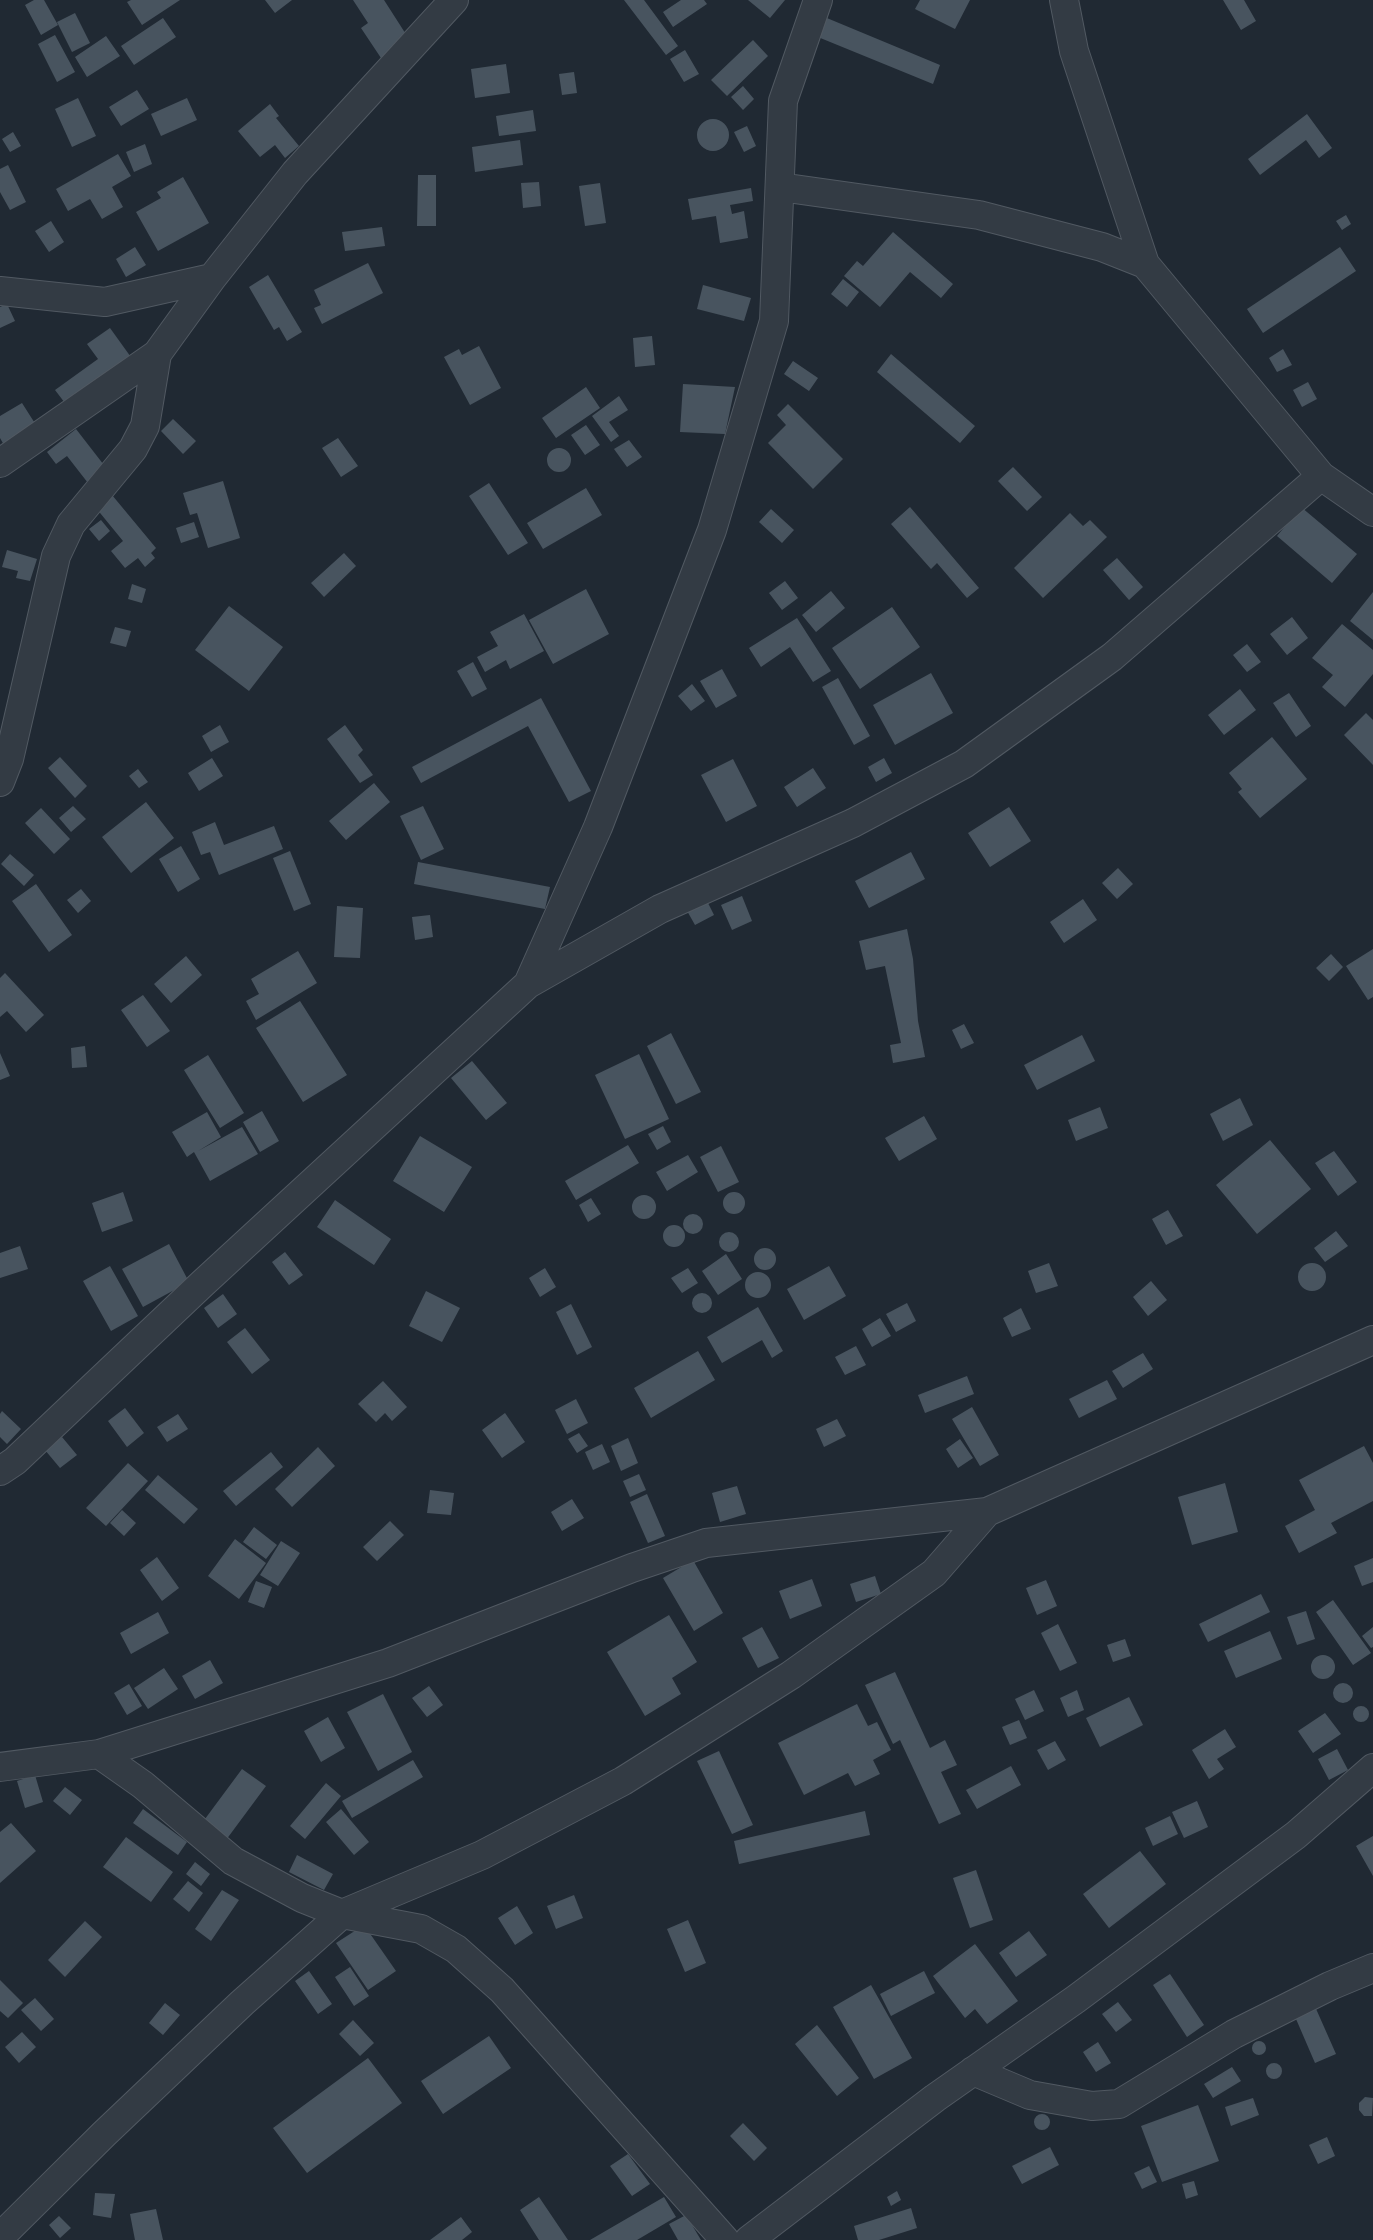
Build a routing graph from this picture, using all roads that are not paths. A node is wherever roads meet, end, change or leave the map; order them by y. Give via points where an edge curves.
1 (454, 0) edge
2 (818, 0) edge
3 (1064, 0) edge
4 (780, 187) junction
5 (1146, 264) junction
6 (212, 278) junction
7 (0, 291) edge
8 (157, 354) junction
9 (0, 463) edge
10 (1321, 476) junction
11 (1368, 505) edge
12 (0, 782) edge
13 (528, 984) junction
14 (1373, 1340) edge
15 (0, 1471) edge
16 (987, 1512) junction
17 (99, 1754) junction
18 (0, 1767) edge
19 (1373, 1768) edge
20 (342, 1914) junction
21 (1373, 1968) edge
22 (973, 2071) junction
23 (0, 2237) edge
24 (725, 2240) edge
25 (749, 2240) edge

1 - 6 street via 296,173
2 - 4 street via 783,101
3 - 5 street via 1074,51
4 - 5 street via 979,216 1102,247
4 - 13 street via 774,321 712,530 598,827
5 - 10 street
6 - 7 street via 105,302
6 - 8 street
8 - 9 street
8 - 12 street via 145,426 133,449 71,524 56,556 9,759
10 - 11 street
10 - 13 street via 1112,657 964,764 853,823 660,909
13 - 15 street via 15,1461
14 - 16 street
16 - 17 street via 706,1543 632,1568 388,1663
16 - 20 street via 934,1573 792,1675 623,1781 482,1855
17 - 18 street
17 - 20 street via 143,1785 234,1861 302,1898
19 - 22 street via 1296,1834 1076,1999
20 - 23 street via 235,2010
20 - 24 street via 421,1929 456,1950 502,1990
21 - 22 street via 1234,2034 1119,2104 1092,2106 1030,2096
22 - 25 street

